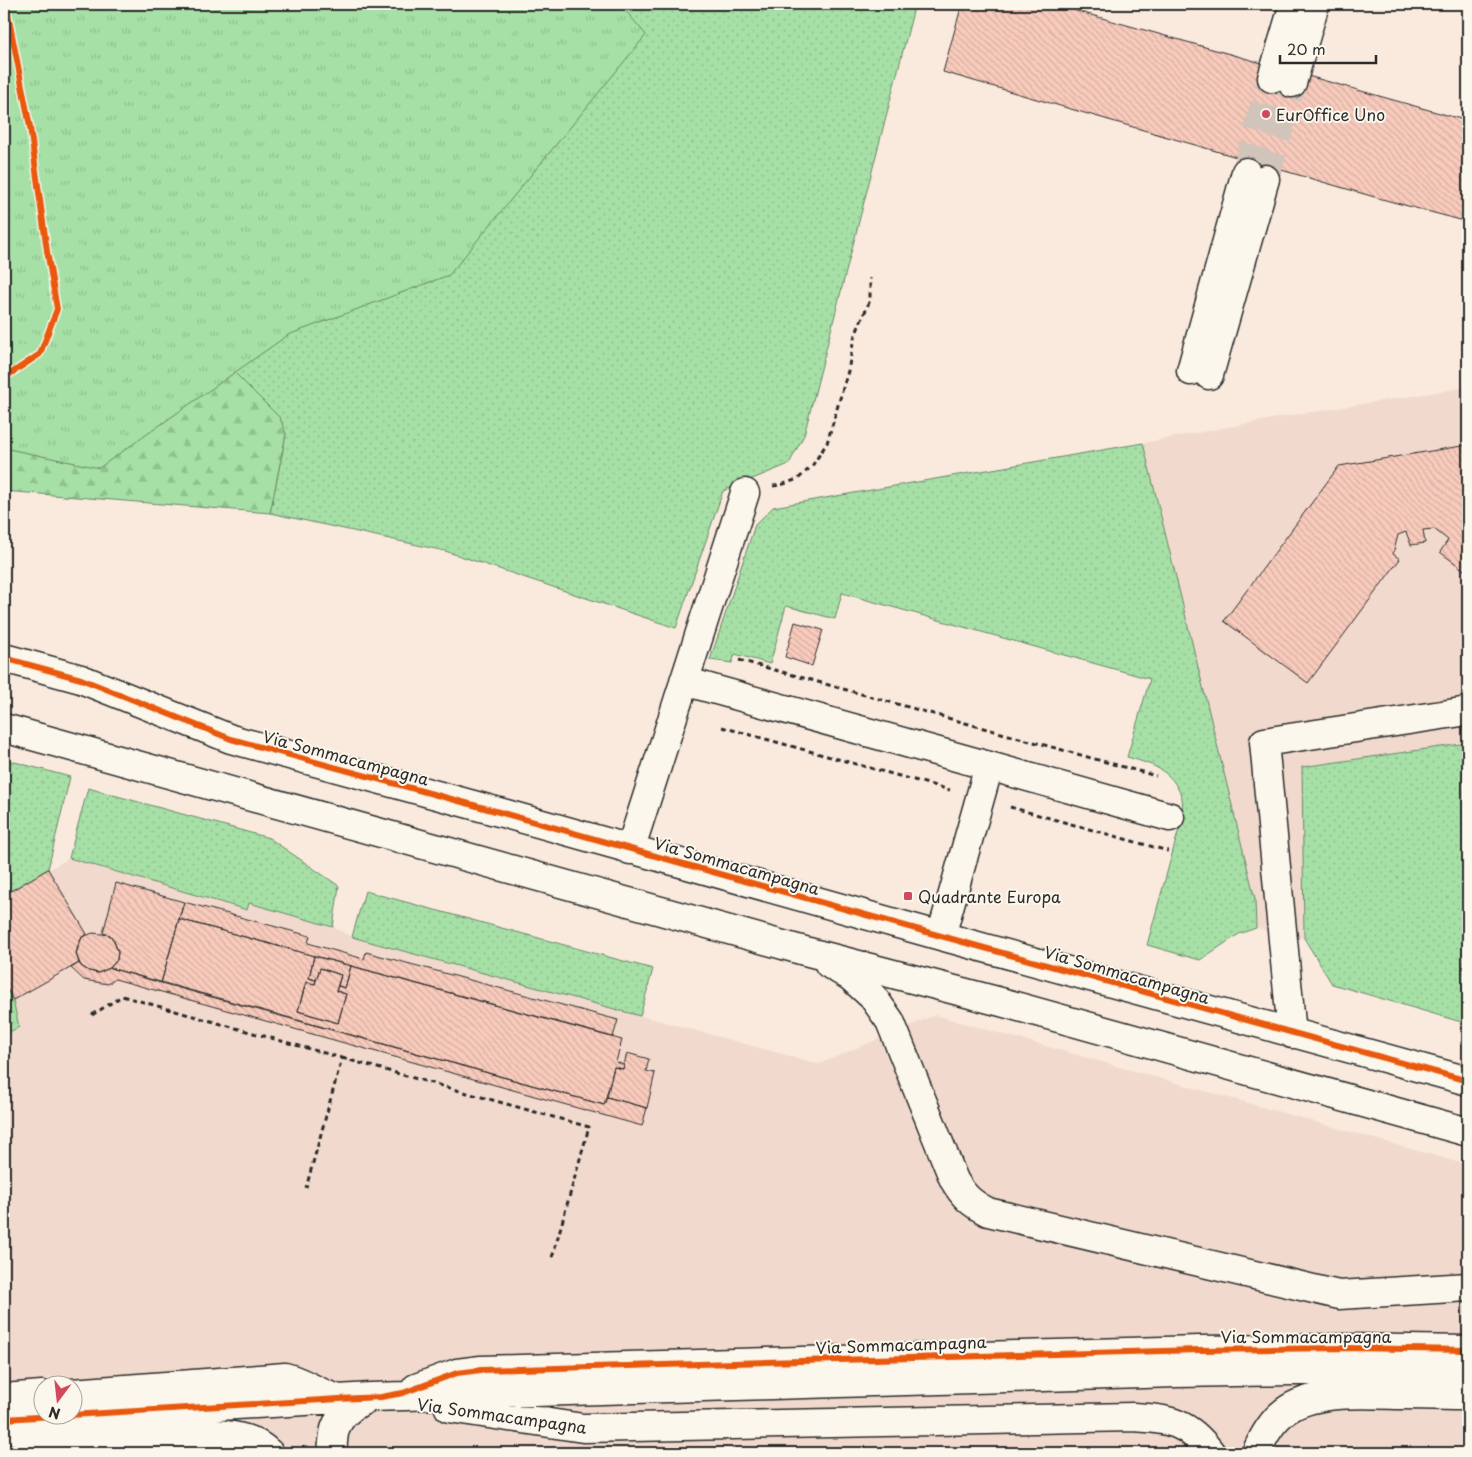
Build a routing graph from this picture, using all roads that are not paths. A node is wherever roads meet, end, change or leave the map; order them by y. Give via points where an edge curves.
1 (1294, 4) edge
2 (1315, 4) edge
3 (1255, 175) tunnel mouth
4 (1200, 373) dead end
5 (745, 493) road end
6 (4, 658) edge
7 (684, 681) junction
8 (1468, 711) edge
9 (4, 728) edge
10 (989, 766) junction
11 (1170, 817) dead end
12 (630, 850) junction
13 (941, 936) junction
14 (801, 950) junction
15 (1292, 1034) junction
16 (1468, 1082) edge
17 (1468, 1132) edge
18 (1468, 1287) edge
19 (1468, 1350) edge
20 (1468, 1372) edge
21 (82, 1392) edge
22 (32, 1396) edge
23 (1468, 1396) edge
24 (376, 1397) junction
25 (4, 1398) edge
26 (339, 1399) junction
27 (4, 1420) edge
28 (4, 1427) edge
29 (269, 1453) edge
30 (332, 1453) edge
31 (1211, 1453) edge
32 (1256, 1453) edge

1 - 2 street via 1282,80
3 - 4 street
5 - 7 street
6 - 12 street, Via Sommacampagna via 81,679 230,739
7 - 10 street
7 - 12 street
8 - 15 street via 1264,742
9 - 14 street
10 - 11 street
10 - 13 street
12 - 13 street, Via Sommacampagna
13 - 15 street, Via Sommacampagna
14 - 17 street
14 - 18 street via 851,977 873,997 890,1020 954,1180 972,1203 988,1212 1339,1295
15 - 16 street, Via Sommacampagna
19 - 24 street, Via Sommacampagna via 1199,1350 481,1370 457,1373 403,1393
20 - 24 street, Via Sommacampagna via 1176,1373
21 - 26 street via 285,1377
22 - 25 street
23 - 32 street via 1353,1394 1323,1397 1284,1412 1270,1427
24 - 26 street, Via Sommacampagna
24 - 30 street via 354,1405 340,1418
24 - 31 street, Via Sommacampagna via 583,1428 1133,1417 1161,1419 1184,1426 1202,1440
26 - 27 street, Via Sommacampagna
28 - 29 street via 67,1443 216,1434 249,1439

